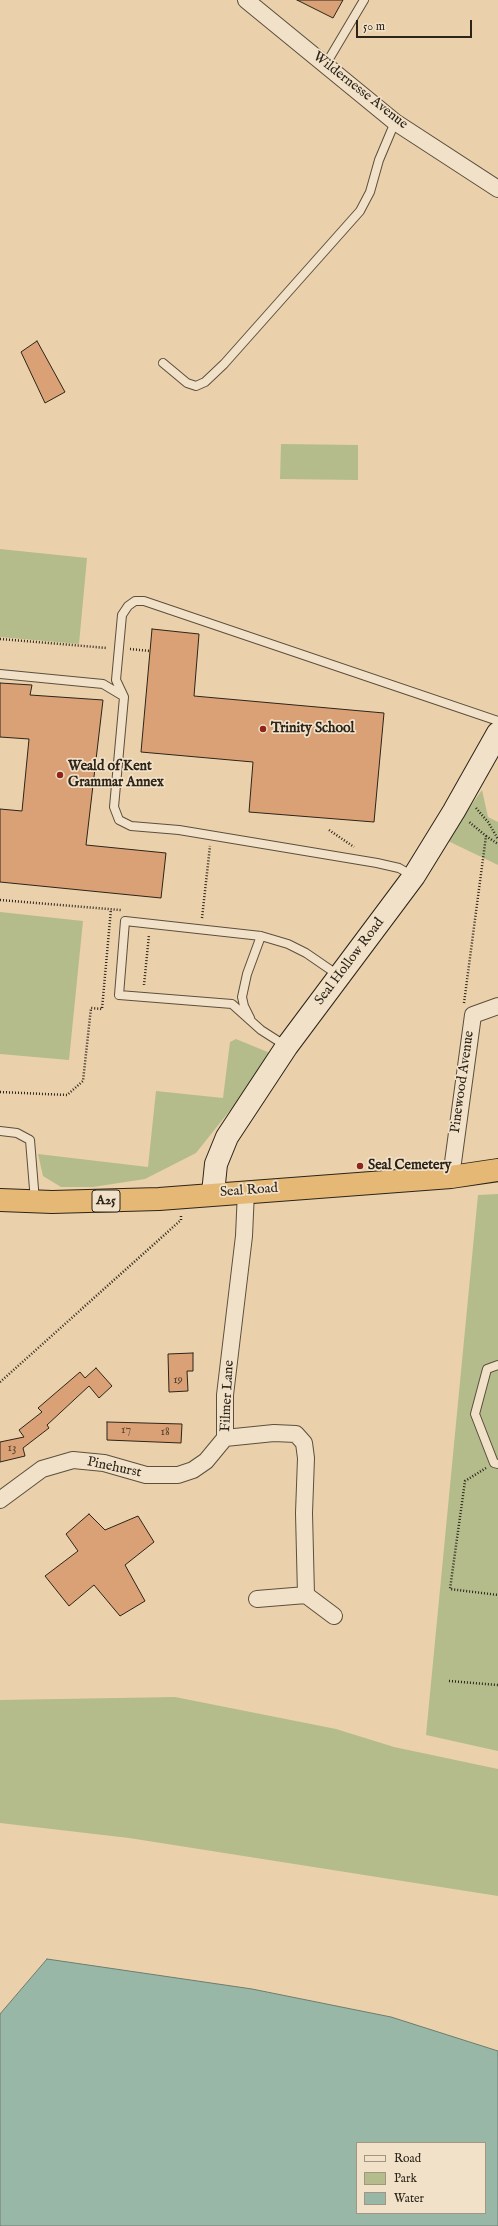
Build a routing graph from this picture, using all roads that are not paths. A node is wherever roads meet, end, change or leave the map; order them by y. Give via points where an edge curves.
1 (246, 0) edge
2 (364, 0) edge
3 (326, 64) junction
4 (395, 122) junction
5 (498, 189) edge
6 (163, 363) dead end
7 (0, 674) edge
8 (124, 697) junction
9 (498, 721) edge
10 (496, 742) edge
11 (414, 876) junction
12 (261, 936) junction
13 (340, 977) junction
14 (498, 1006) edge
15 (252, 1020) junction
16 (287, 1046) junction
17 (0, 1132) edge
18 (498, 1170) edge
19 (451, 1176) junction
20 (246, 1191) junction
21 (213, 1193) junction
22 (0, 1200) edge
23 (35, 1202) junction
24 (498, 1365) edge
25 (225, 1438) junction
26 (496, 1464) edge
27 (0, 1500) edge
28 (306, 1596) junction
29 (257, 1599) dead end
30 (334, 1616) dead end

1 - 3 street, Wildernesse Avenue
2 - 3 lane
3 - 4 street, Wildernesse Avenue
4 - 5 street, Wildernesse Avenue
4 - 6 lane via 379,160 370,192 360,211 224,364 206,382 196,386 187,383
7 - 8 lane via 103,684
8 - 9 lane via 116,680 122,615 135,601 144,601
8 - 11 lane via 114,807 119,820 131,826 211,835 378,863 399,868
10 - 11 main road, Seal Hollow Road
11 - 13 main road, Seal Hollow Road
12 - 13 lane via 288,944 306,953
12 - 15 lane via 247,974 242,997
12 - 15 lane via 125,922 119,996 232,1004
13 - 16 main road, Seal Hollow Road
14 - 19 street, Pinewood Avenue via 473,1015
15 - 16 lane via 261,1030
16 - 21 main road, Seal Hollow Road via 227,1137 216,1164
17 - 23 lane via 17,1133 30,1140
18 - 19 highway, Seal Road / A25
19 - 20 highway, Seal Road / A25
20 - 21 highway, Seal Road / A25
20 - 25 street, Filmer Lane via 244,1236 225,1395
21 - 23 highway, Seal Road / A25 via 159,1199
22 - 23 highway, Seal Road / A25
24 - 26 lane via 487,1369 475,1414
25 - 27 street, Pinehurst via 206,1461 178,1476 146,1475 104,1463 73,1460 42,1469
25 - 28 street, Filmer Lane via 274,1433 296,1434 304,1443
28 - 29 street
28 - 30 street

